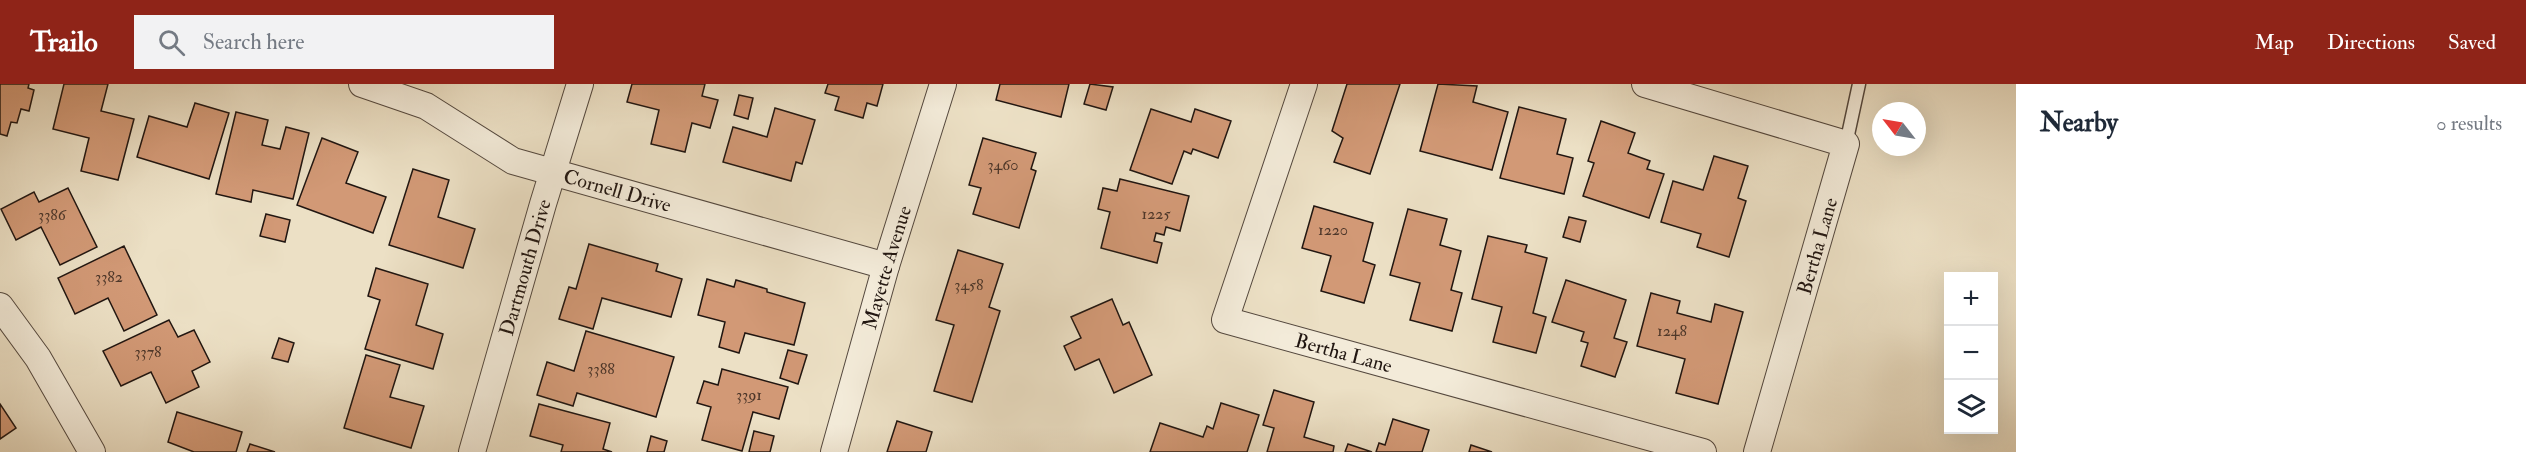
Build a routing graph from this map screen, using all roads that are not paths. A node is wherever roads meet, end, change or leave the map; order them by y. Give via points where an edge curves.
1 (362, 84) edge
2 (580, 84) edge
3 (943, 84) edge
4 (1304, 84) edge
5 (1645, 84) edge
6 (1859, 84) edge
7 (1846, 144) junction
8 (554, 171) junction
9 (886, 266) junction
10 (0, 306) edge
11 (92, 452) edge
12 (472, 452) edge
13 (834, 452) edge
14 (1703, 452) edge
15 (1757, 452) edge

1 - 8 street, Cornell Drive via 426,106 513,161
2 - 8 street, Dartmouth Drive
3 - 9 street, Mayette Avenue
4 - 14 street, Bertha Lane via 1225,320
5 - 7 street
6 - 7 lane
7 - 15 street, Bertha Lane
8 - 9 street, Cornell Drive
8 - 12 street, Dartmouth Drive
9 - 13 street, Mayette Avenue
10 - 11 street via 38,358

